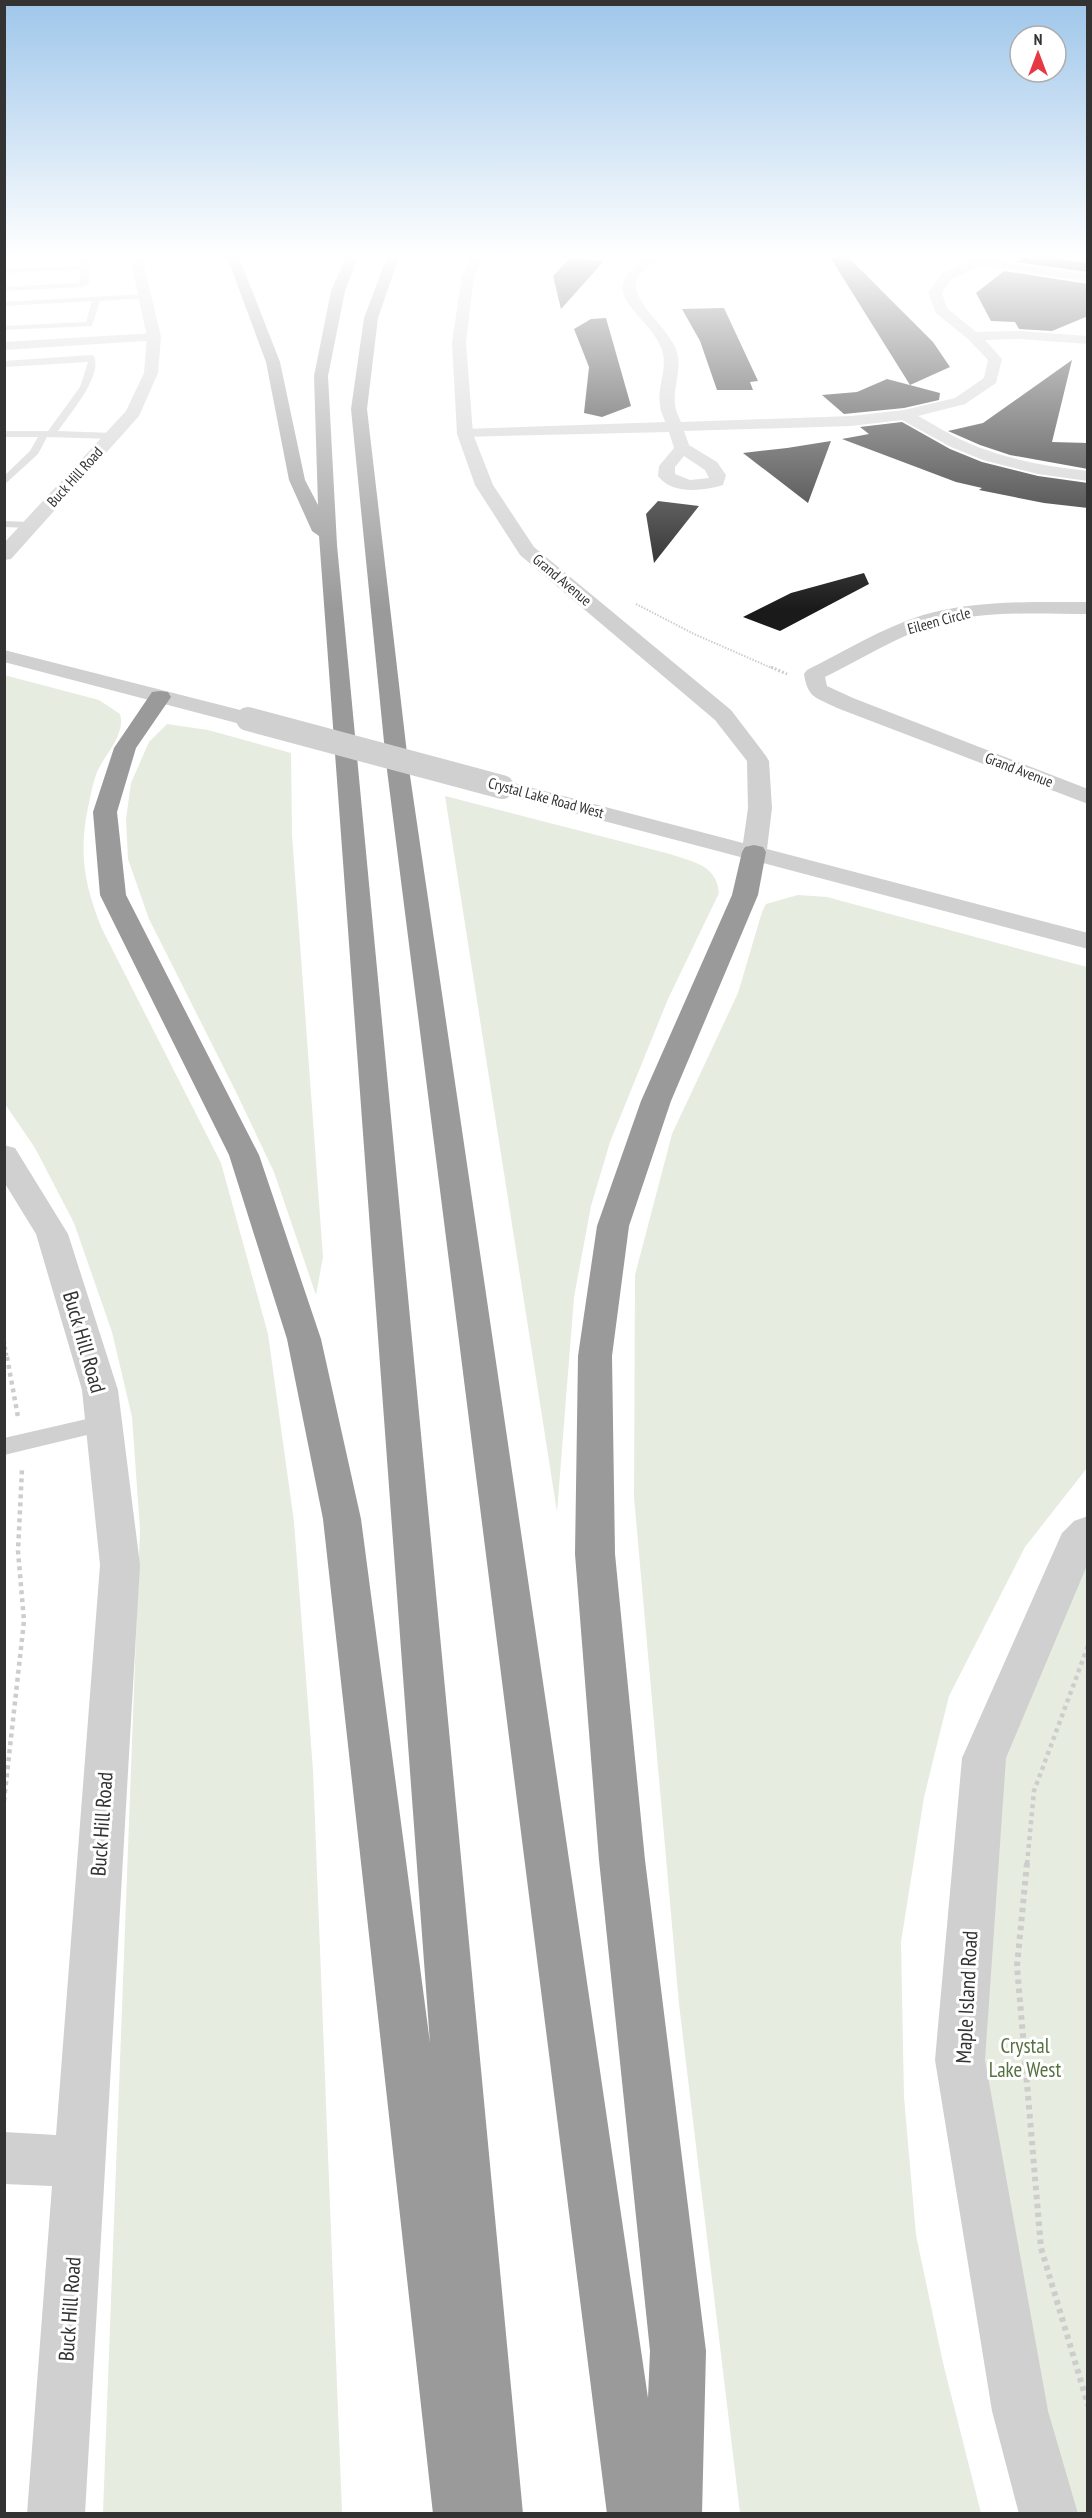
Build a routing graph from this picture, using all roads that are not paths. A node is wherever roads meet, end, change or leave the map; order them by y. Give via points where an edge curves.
1 (88, 375) edge
2 (151, 375) edge
3 (276, 375) edge
4 (321, 375) edge
5 (364, 375) edge
6 (461, 375) edge
7 (672, 375) edge
8 (992, 375) edge
9 (904, 415) junction
10 (675, 427) junction
11 (4, 434) edge
12 (47, 434) junction
13 (465, 434) junction
14 (113, 436) junction
15 (682, 448) dead end
16 (1088, 476) edge
17 (4, 482) edge
18 (4, 524) edge
19 (31, 525) junction
20 (328, 545) junction
21 (4, 555) edge
22 (1088, 608) edge
23 (4, 657) edge
24 (817, 685) joint
25 (160, 697) junction
26 (1088, 797) edge
27 (754, 852) junction
28 (1088, 941) edge
29 (10, 1174) edge
30 (104, 1424) junction
31 (14, 1445) edge
32 (1088, 1532) edge
33 (4, 2157) edge
34 (80, 2162) junction
35 (56, 2514) edge
36 (462, 2514) edge
37 (494, 2514) edge
38 (636, 2514) edge
39 (673, 2514) edge
40 (1049, 2514) edge

1 - 12 lane via 84,387
2 - 14 street, Buck Hill Road via 133,413
3 - 20 highway via 297,480
4 - 20 highway
5 - 38 highway via 359,410 395,750
6 - 13 street, Grand Avenue
7 - 10 street via 667,404
8 - 9 street via 991,380 960,401
9 - 10 street via 851,421
9 - 16 street via 996,459
10 - 13 street
10 - 15 street
11 - 12 lane
12 - 14 lane
12 - 17 lane via 35,452
13 - 27 street, Grand Avenue via 484,485 527,551 723,715 758,761 760,808
14 - 19 street, Buck Hill Road
18 - 19 lane
19 - 21 street, Buck Hill Road
20 - 37 highway
22 - 24 street, Eileen Circle via 993,609 910,626 814,674
23 - 25 street, Crystal Lake Road West
24 - 26 street, Grand Avenue via 845,703
25 - 27 street, Crystal Lake Road West, bridge
25 - 36 highway via 125,748 105,812 113,895 244,1155 304,1339 342,1519
27 - 28 street, Crystal Lake Road West
27 - 39 highway via 745,895 656,1101 613,1226 595,1356 595,1554 622,1860 678,2351
29 - 30 street, Buck Hill Road via 52,1234 100,1390
30 - 31 lane
30 - 34 street, Buck Hill Road via 120,1565
32 - 40 street, Maple Island Road via 1076,1544 984,1758 960,2060 1020,2411
33 - 34 street
34 - 35 street, Buck Hill Road

